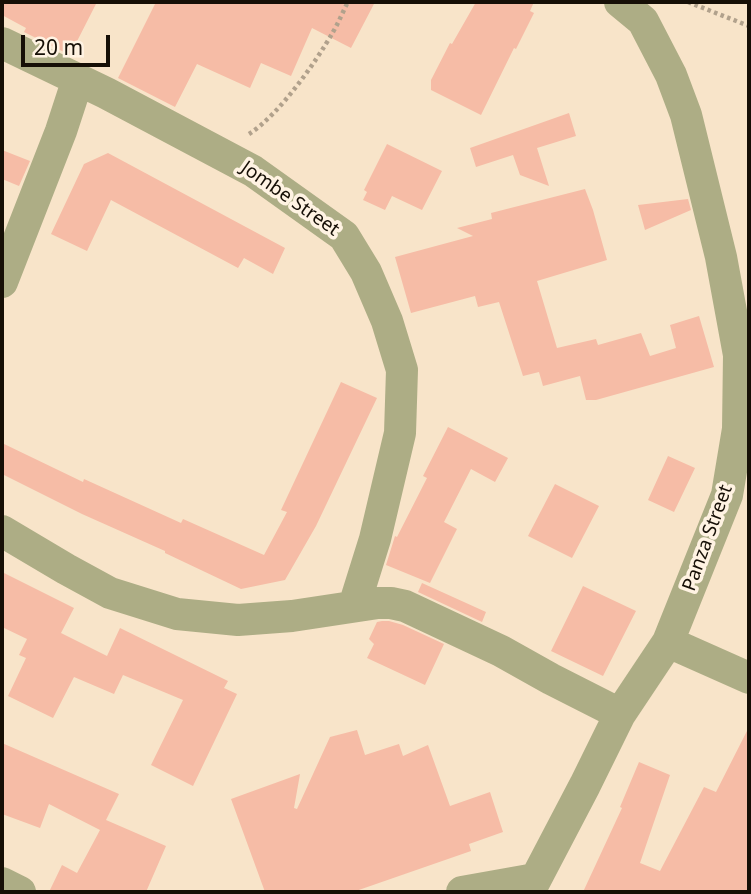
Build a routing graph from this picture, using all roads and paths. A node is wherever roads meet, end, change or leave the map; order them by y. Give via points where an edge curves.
1 (348, 2) edge
2 (620, 2) edge
3 (688, 2) edge
4 (749, 26) edge
5 (2, 43) edge
6 (78, 79) junction
7 (219, 153) junction
8 (2, 282) edge
9 (2, 531) edge
10 (354, 607) junction
11 (668, 642) junction
12 (749, 678) edge
13 (620, 714) junction
14 (2, 883) edge
15 (532, 886) edge
16 (20, 892) edge
17 (462, 892) edge

1 - 7 path via 300,82 255,130
2 - 11 street, Panza Street via 643,20 686,116 721,257 739,355 738,429 727,495
3 - 4 path
5 - 6 street, Jombe Street
6 - 7 street, Jombe Street
6 - 8 street
7 - 10 street, Jombe Street via 253,171 344,236 366,272 402,370 400,433
9 - 10 street via 110,593 177,614 238,620
10 - 13 street via 378,603 405,606
11 - 12 street
11 - 13 street, Panza Street
13 - 15 street, Panza Street
14 - 16 street
15 - 17 street

